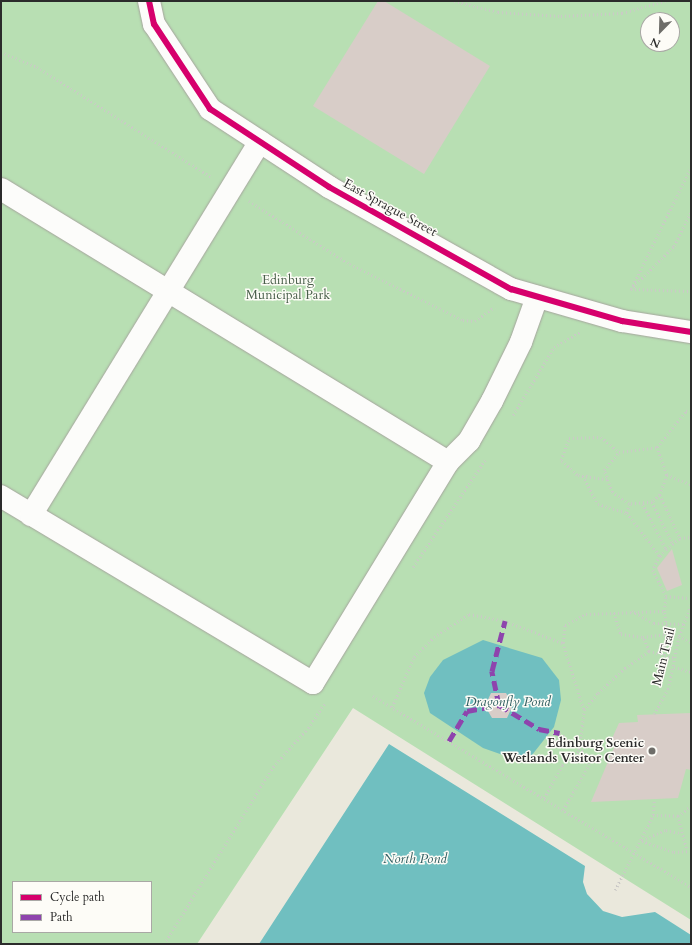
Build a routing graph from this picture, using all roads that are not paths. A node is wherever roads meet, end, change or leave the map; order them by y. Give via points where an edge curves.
1 (149, 1) edge
2 (260, 142) junction
3 (1, 189) edge
4 (168, 292) junction
5 (537, 297) junction
6 (691, 332) edge
7 (448, 462) junction
8 (1, 496) edge
9 (31, 515) junction

1 - 2 street, East Sprague Street via 154,24 210,109
2 - 4 street
2 - 5 street, East Sprague Street via 329,187 511,290
3 - 4 street
4 - 7 street
4 - 9 street
5 - 6 street, East Sprague Street via 622,321
5 - 7 street via 521,342 492,401 468,441
7 - 9 street via 313,683
8 - 9 street

